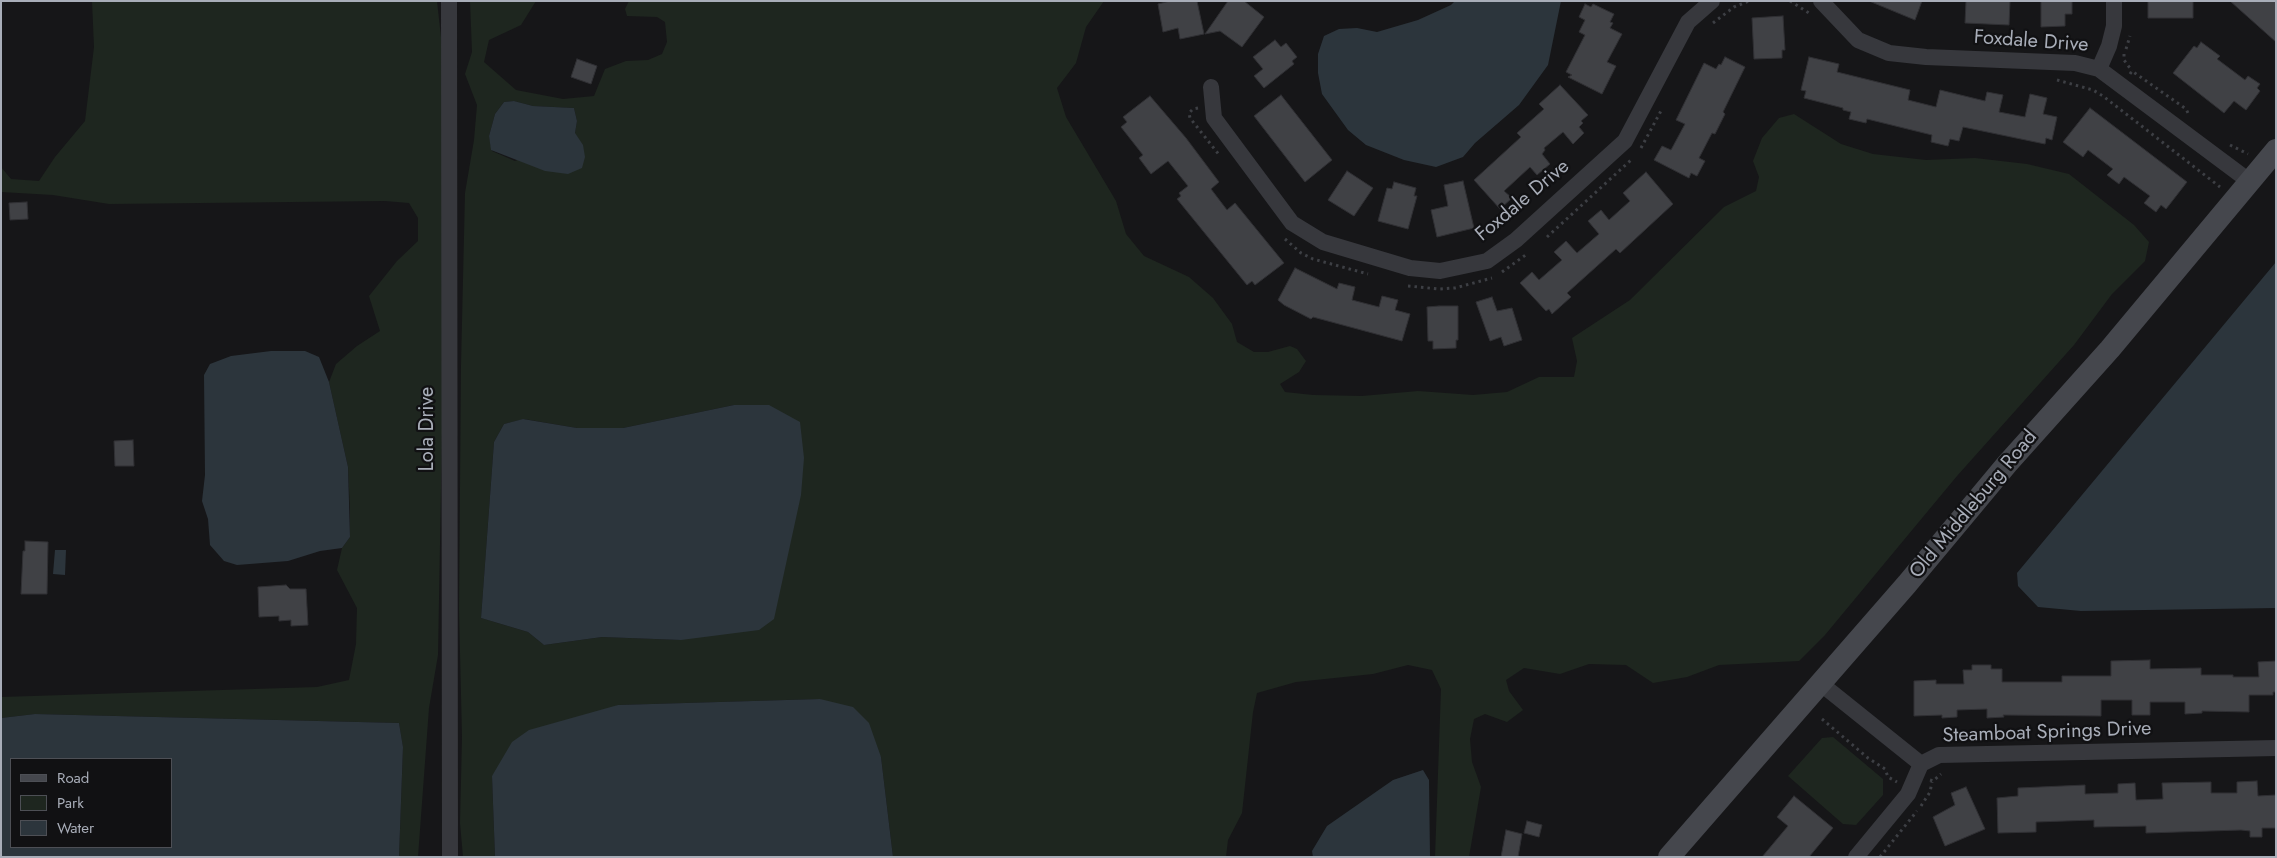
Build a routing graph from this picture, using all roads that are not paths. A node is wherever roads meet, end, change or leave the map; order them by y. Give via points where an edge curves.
1 (450, 1) edge
2 (1712, 1) edge
3 (1821, 1) edge
4 (2114, 1) edge
5 (2099, 69) junction
6 (1211, 87) dead end
7 (2276, 150) edge
8 (2249, 181) junction
9 (1820, 683) junction
10 (2276, 748) edge
11 (1921, 764) junction
12 (450, 857) edge
13 (1669, 857) edge
14 (1856, 857) edge

1 - 12 street, Lola Drive
2 - 6 street, Foxdale Drive via 1688,22 1625,140 1516,240 1487,261 1440,271 1410,268 1322,242 1292,223 1214,118
3 - 5 street, Foxdale Drive via 1858,40 1889,53 2075,63
4 - 5 street via 2114,26
5 - 8 street, Foxdale Drive
7 - 8 main road, Old Middleburg Road
8 - 9 main road, Old Middleburg Road via 2110,349
9 - 11 street, Steamboat Springs Drive
9 - 13 main road, Old Middleburg Road
10 - 11 street, Steamboat Springs Drive via 1940,755
11 - 14 street via 1908,794

